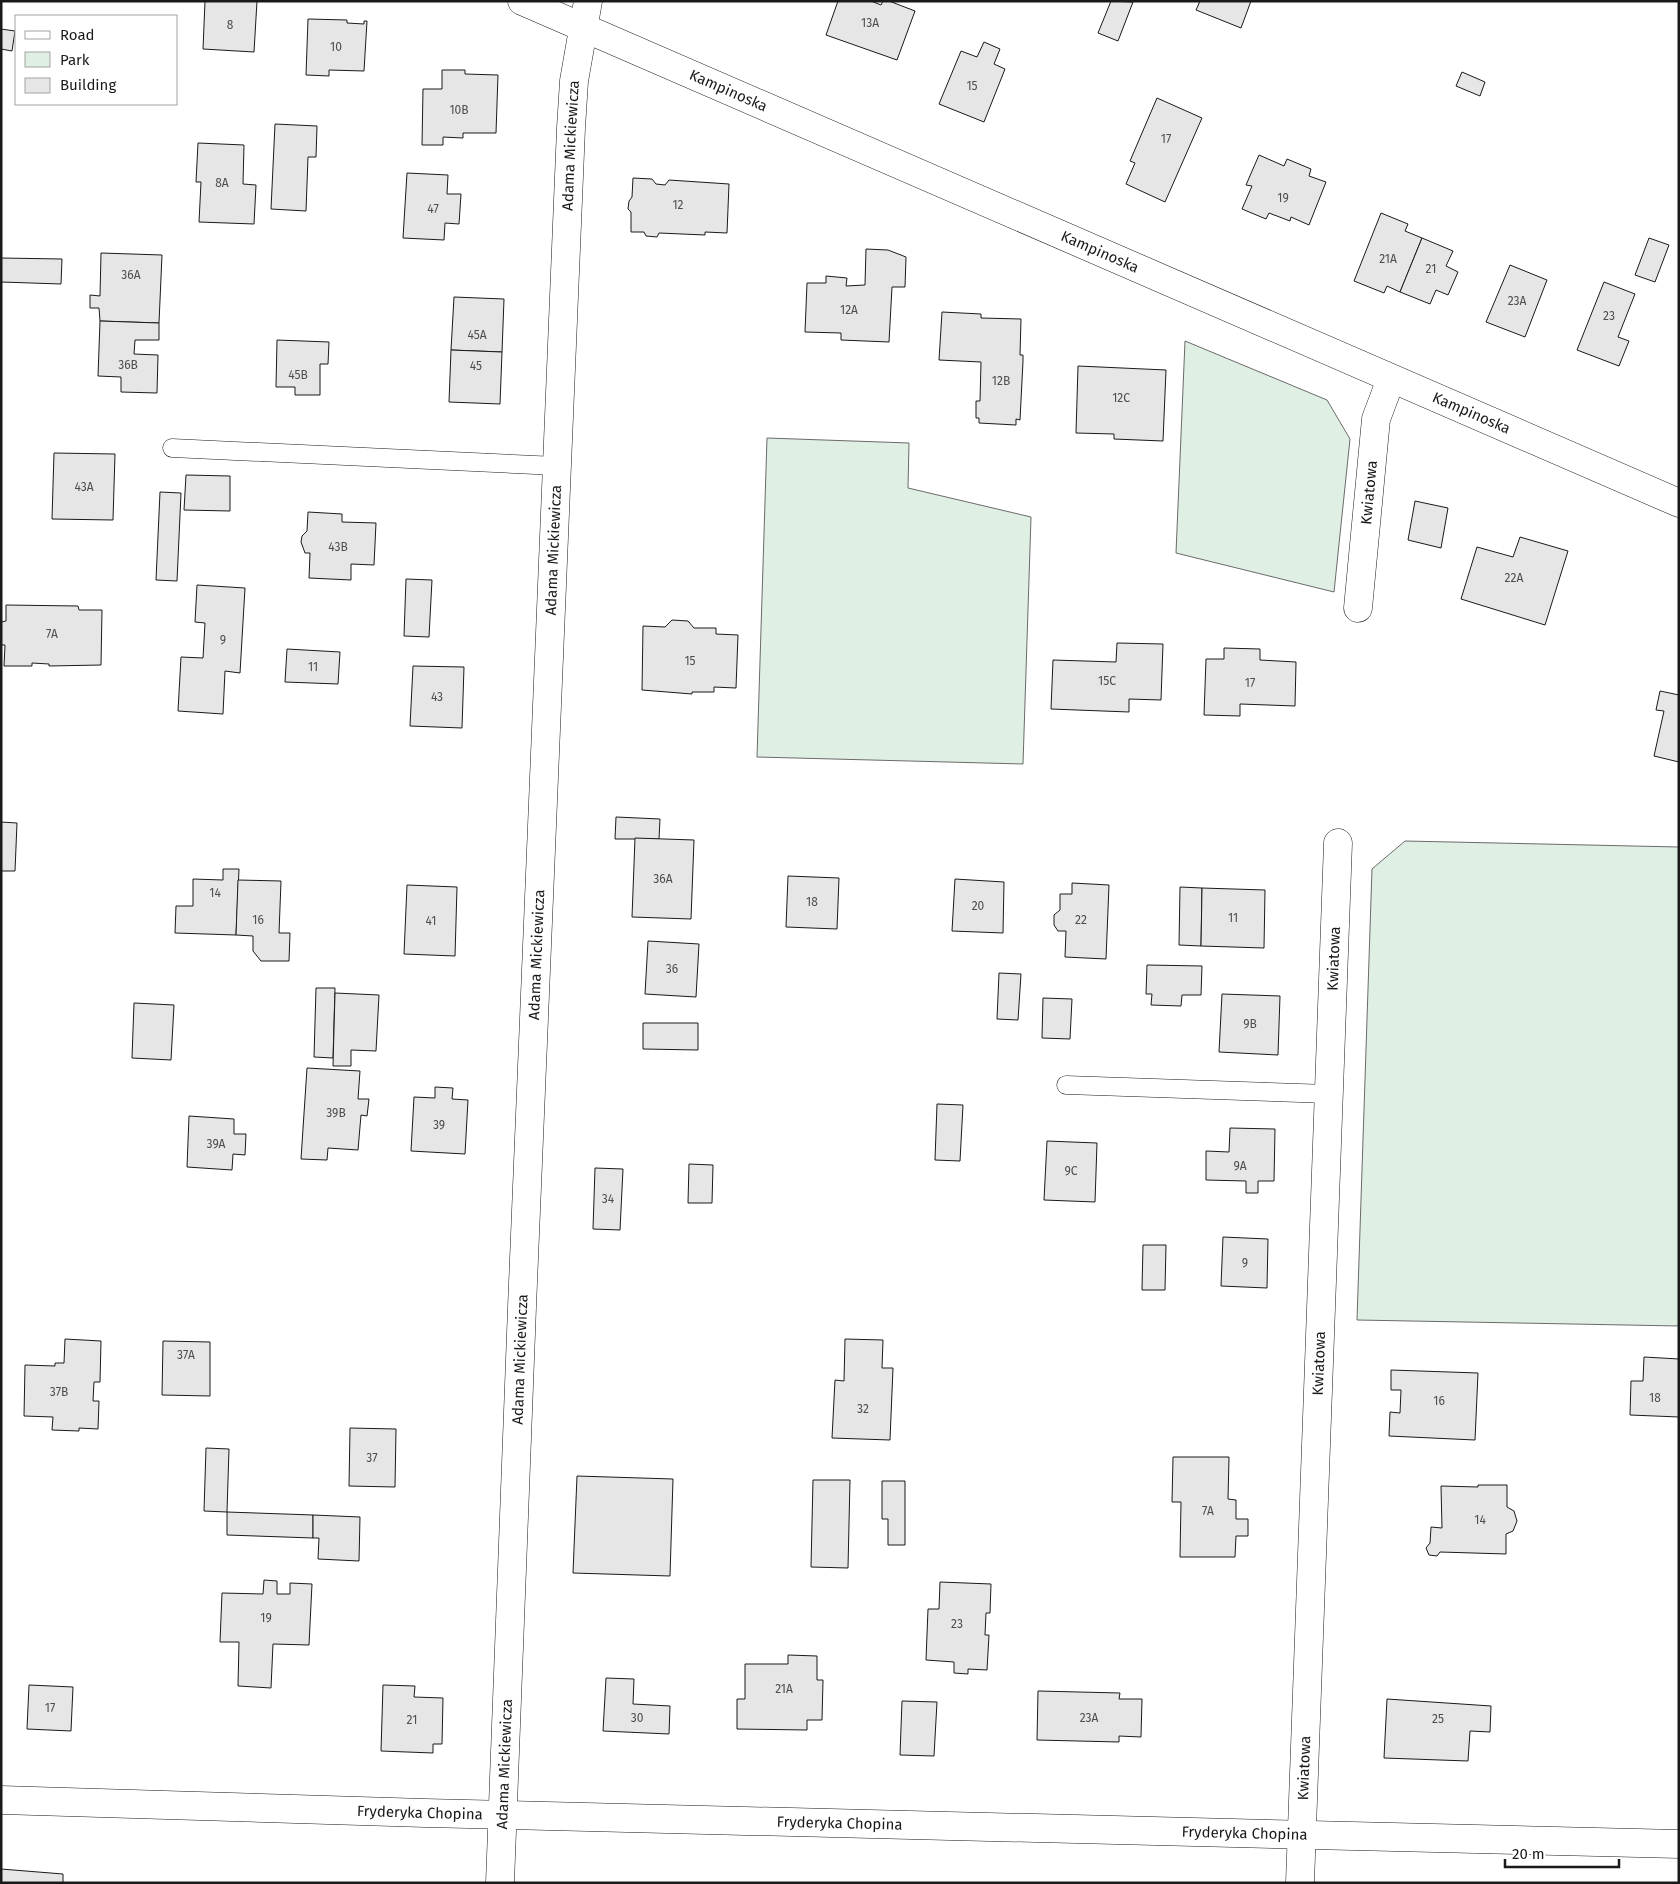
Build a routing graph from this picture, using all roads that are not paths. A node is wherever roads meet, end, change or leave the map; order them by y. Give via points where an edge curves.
1 (522, 1) edge
2 (588, 1) edge
3 (582, 28) junction
4 (1391, 379) junction
5 (172, 448) dead end
6 (557, 466) junction
7 (1679, 503) edge
8 (1358, 608) dead end
9 (1338, 843) dead end
10 (1066, 1085) dead end
11 (1329, 1094) junction
12 (1, 1800) edge
13 (504, 1815) junction
14 (1302, 1835) junction
15 (1679, 1844) edge
16 (500, 1883) edge
17 (1300, 1883) edge

1 - 3 street, Kampinoska
2 - 3 street, Adama Mickiewicza
3 - 4 street, Kampinoska
3 - 6 street, Adama Mickiewicza via 574,88
4 - 7 street, Kampinoska
4 - 8 street, Kwiatowa via 1376,419
5 - 6 lane
6 - 13 street, Adama Mickiewicza
9 - 11 street, Kwiatowa
10 - 11 lane
11 - 14 street, Kwiatowa
12 - 13 street, Fryderyka Chopina
13 - 14 street, Fryderyka Chopina
13 - 16 street, Adama Mickiewicza
14 - 15 street, Fryderyka Chopina
14 - 17 street, Kwiatowa

